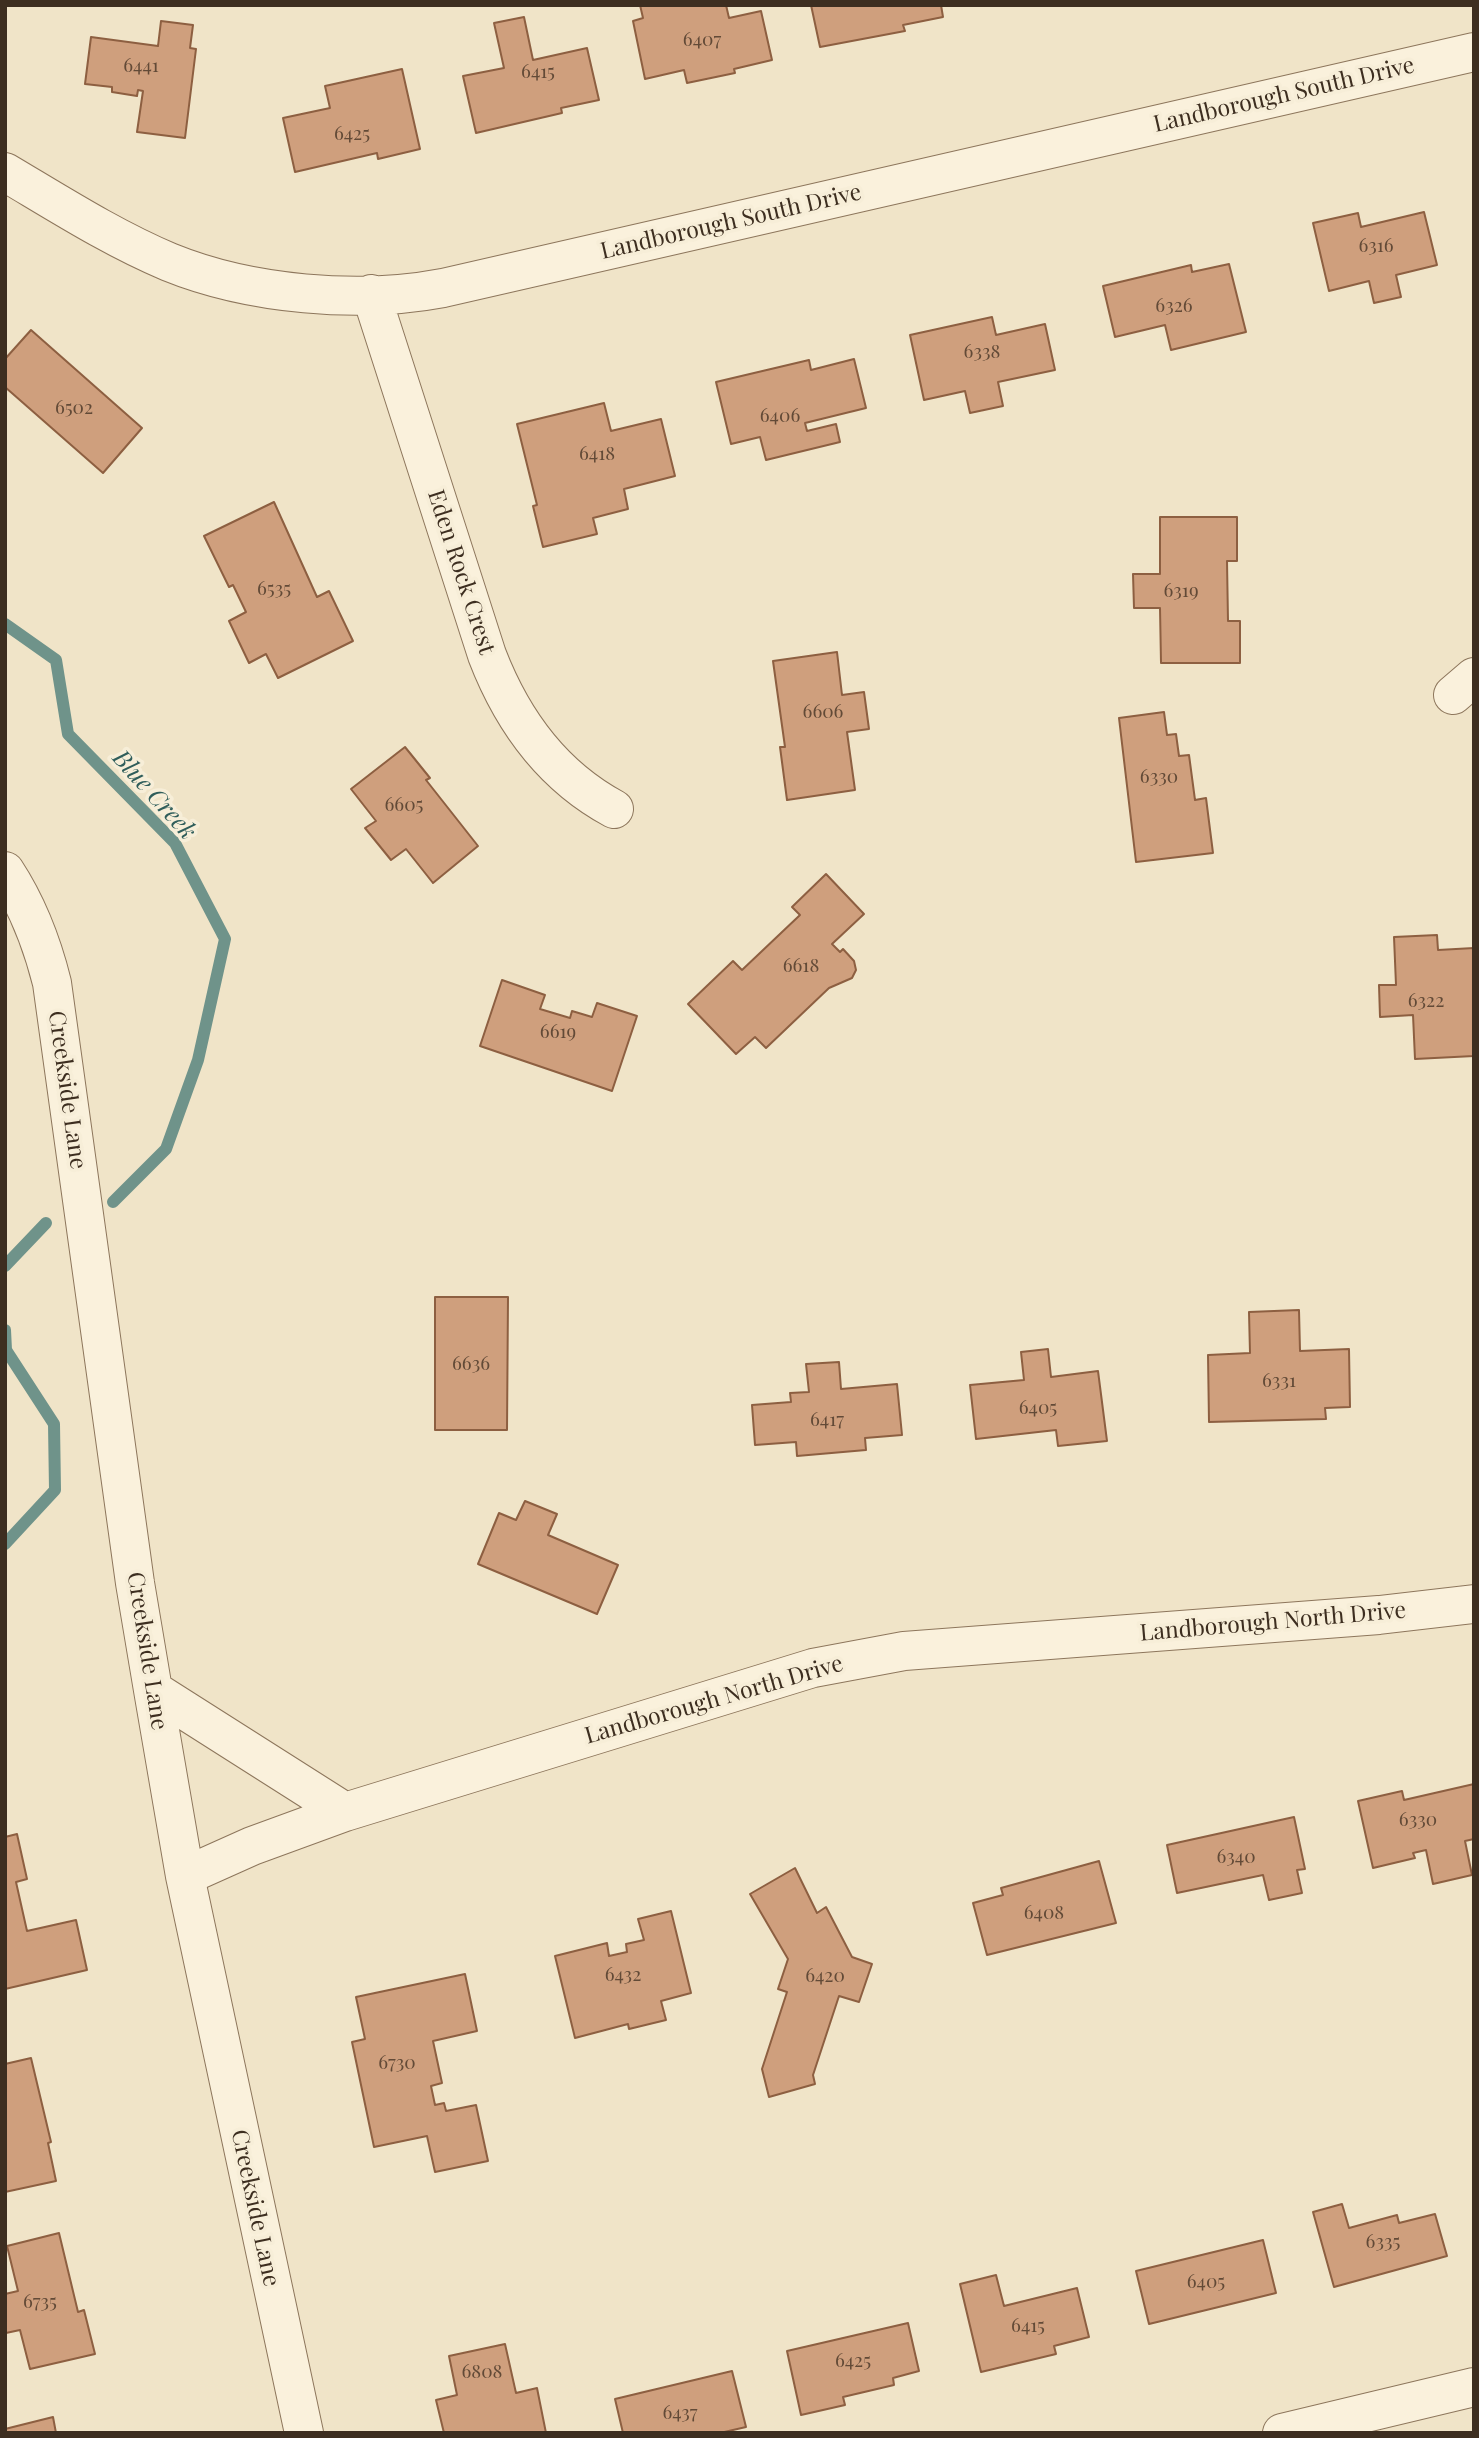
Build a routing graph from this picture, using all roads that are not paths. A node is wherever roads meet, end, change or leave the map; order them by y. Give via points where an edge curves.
1 (1474, 52) edge
2 (5, 172) edge
3 (371, 294) junction
4 (614, 809) dead end
5 (5, 871) edge
6 (1474, 1604) edge
7 (153, 1690) junction
8 (345, 1812) junction
9 (185, 1877) junction
10 (1474, 2387) edge
11 (304, 2433) edge
12 (1282, 2433) edge

1 - 3 street, Landborough South Drive via 457,285
2 - 3 street, Landborough South Drive via 88,222 172,263 279,290 335,296
3 - 4 street, Eden Rock Crest via 501,690 530,738 554,765
5 - 7 street, Creekside Lane via 30,913 52,983
6 - 8 street, Landborough North Drive via 904,1651 813,1668
7 - 8 street
7 - 9 street, Creekside Lane
8 - 9 street, Landborough North Drive via 252,1846
9 - 11 street, Creekside Lane
10 - 12 street

